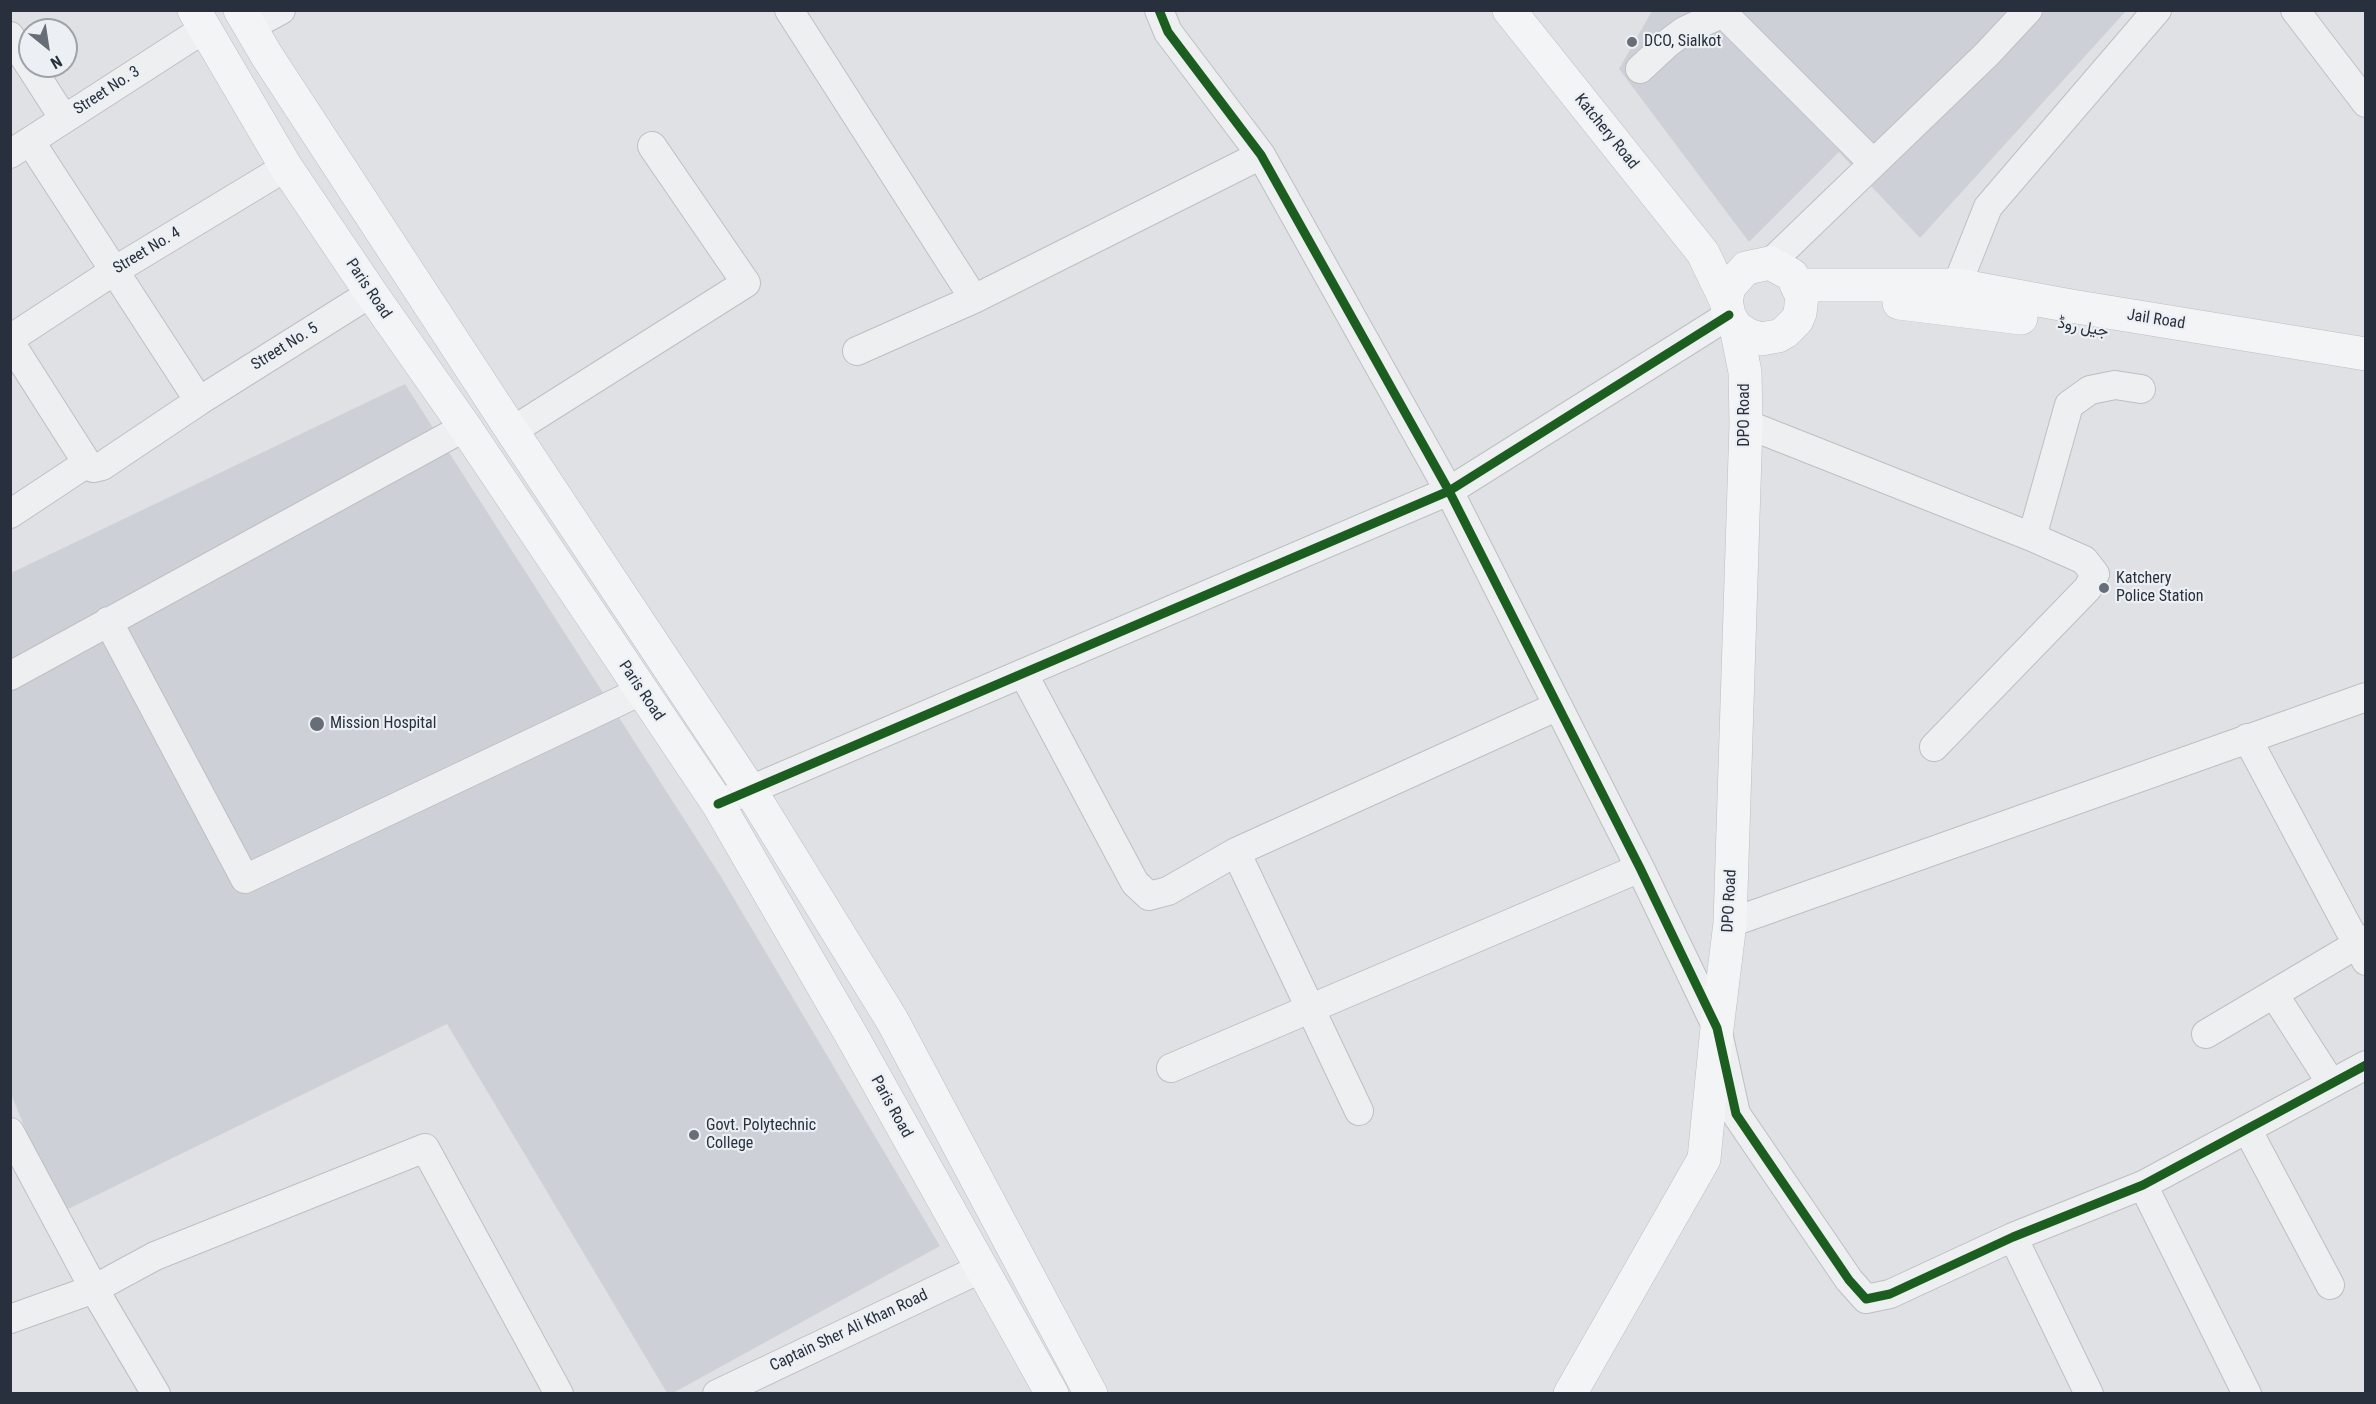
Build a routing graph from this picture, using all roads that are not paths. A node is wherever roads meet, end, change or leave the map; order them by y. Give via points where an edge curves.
1 (281, 10) edge
2 (789, 10) edge
3 (1159, 10) edge
4 (1509, 10) edge
5 (2028, 10) edge
6 (2157, 10) edge
7 (2295, 10) edge
8 (1720, 12) edge
9 (245, 19) edge
10 (199, 20) edge
11 (1640, 69) dead end
12 (38, 78) edge
13 (2366, 103) edge
14 (64, 119) junction
15 (652, 146) dead end
16 (20, 147) edge
17 (1261, 155) junction
18 (1873, 163) junction
19 (286, 167) junction
20 (1770, 263) junction
21 (114, 271) junction
22 (1957, 285) junction
23 (371, 293) junction
24 (1799, 299) junction
25 (974, 300) junction
26 (1732, 305) junction
27 (1770, 338) junction
28 (10, 340) edge
29 (857, 351) dead end
30 (2358, 360) edge
31 (1745, 372) junction
32 (2141, 389) dead end
33 (199, 401) junction
34 (1746, 424) junction
35 (465, 428) junction
36 (512, 431) junction
37 (87, 463) junction
38 (1449, 491) junction
39 (10, 514) edge
40 (2032, 537) junction
41 (108, 621) junction
42 (1023, 673) junction
43 (10, 676) edge
44 (641, 691) junction
45 (1558, 706) junction
46 (2361, 706) edge
47 (2247, 738) junction
48 (1935, 747) dead end
49 (750, 790) junction
50 (718, 804) junction
51 (1236, 852) junction
52 (1640, 868) junction
53 (1730, 923) junction
54 (2362, 948) edge
55 (2274, 994) junction
56 (1309, 1009) junction
57 (892, 1020) junction
58 (1717, 1028) junction
59 (2206, 1034) dead end
60 (853, 1038) junction
61 (2366, 1065) edge
62 (1171, 1068) dead end
63 (2331, 1083) junction
64 (1359, 1111) dead end
65 (2247, 1129) junction
66 (10, 1132) edge
67 (2143, 1185) junction
68 (2013, 1237) junction
69 (982, 1268) junction
70 (2330, 1285) dead end
71 (94, 1289) junction
72 (10, 1319) edge
73 (156, 1394) edge
74 (559, 1394) edge
75 (717, 1394) edge
76 (1052, 1394) edge
77 (1091, 1394) edge
78 (1570, 1394) edge
79 (2089, 1394) edge
80 (2247, 1394) edge

1 - 9 street
2 - 25 street
3 - 17 street via 1168,32
4 - 26 main road, Katchery Road via 1703,253
5 - 18 street
6 - 22 street via 1988,207
7 - 13 street
8 - 11 street via 1684,31
8 - 18 street
9 - 36 main road
10 - 14 street, Street No. 3
10 - 19 main road, Paris Road
12 - 14 street
14 - 16 street, Street No. 3
15 - 36 street via 746,283
16 - 21 street
17 - 25 street
17 - 38 street
18 - 20 street
19 - 21 street, Street No. 4
19 - 23 main road, Paris Road
20 - 24 main road via 1792,275
20 - 26 main road via 1746,268
21 - 28 street, Street No. 4
21 - 33 street
22 - 24 main road, Jail Road via 1896,284
22 - 30 main road, Jail Road
23 - 33 street, Street No. 5
23 - 35 main road, Paris Road
24 - 27 main road via 1797,320 1785,332
24 - 30 main road, جیل روڈ via 1895,302
25 - 29 street
26 - 27 main road via 1748,335
26 - 31 main road, DPO Road
26 - 38 street
27 - 31 main road
28 - 37 street
31 - 34 main road, DPO Road
32 - 40 street via 2115,385 2090,390 2069,405
33 - 37 street, Street No. 5 via 102,466 93,468
34 - 40 street
34 - 53 main road, DPO Road
35 - 41 street
35 - 44 main road, Paris Road
36 - 49 main road
37 - 39 street
38 - 42 street
38 - 45 street
40 - 48 street via 2084,560 2095,574 2088,588
41 - 43 street
41 - 44 street via 245,879
42 - 49 street
42 - 51 street via 1141,891 1149,896 1167,891
44 - 50 main road, Paris Road
45 - 51 street
45 - 52 street
46 - 47 street
47 - 53 street
47 - 54 street
49 - 50 street
49 - 57 main road
50 - 60 main road, Paris Road
51 - 56 street
52 - 56 street
52 - 58 street
53 - 58 main road, DPO Road
54 - 55 street
55 - 59 street
55 - 63 street
56 - 62 street
56 - 64 street
57 - 60 main road
57 - 77 main road
58 - 68 street via 1736,1114 1866,1299 1890,1294
58 - 78 main road, DPO Road via 1704,1159
60 - 69 main road, Paris Road
61 - 63 street
63 - 65 street
65 - 67 street
65 - 70 street
66 - 71 street
67 - 68 street
67 - 80 street
68 - 79 street
69 - 75 street, Captain Sher Ali Khan Road
69 - 76 main road, Paris Road
71 - 72 street
71 - 73 street
71 - 74 street via 155,1256 425,1148

